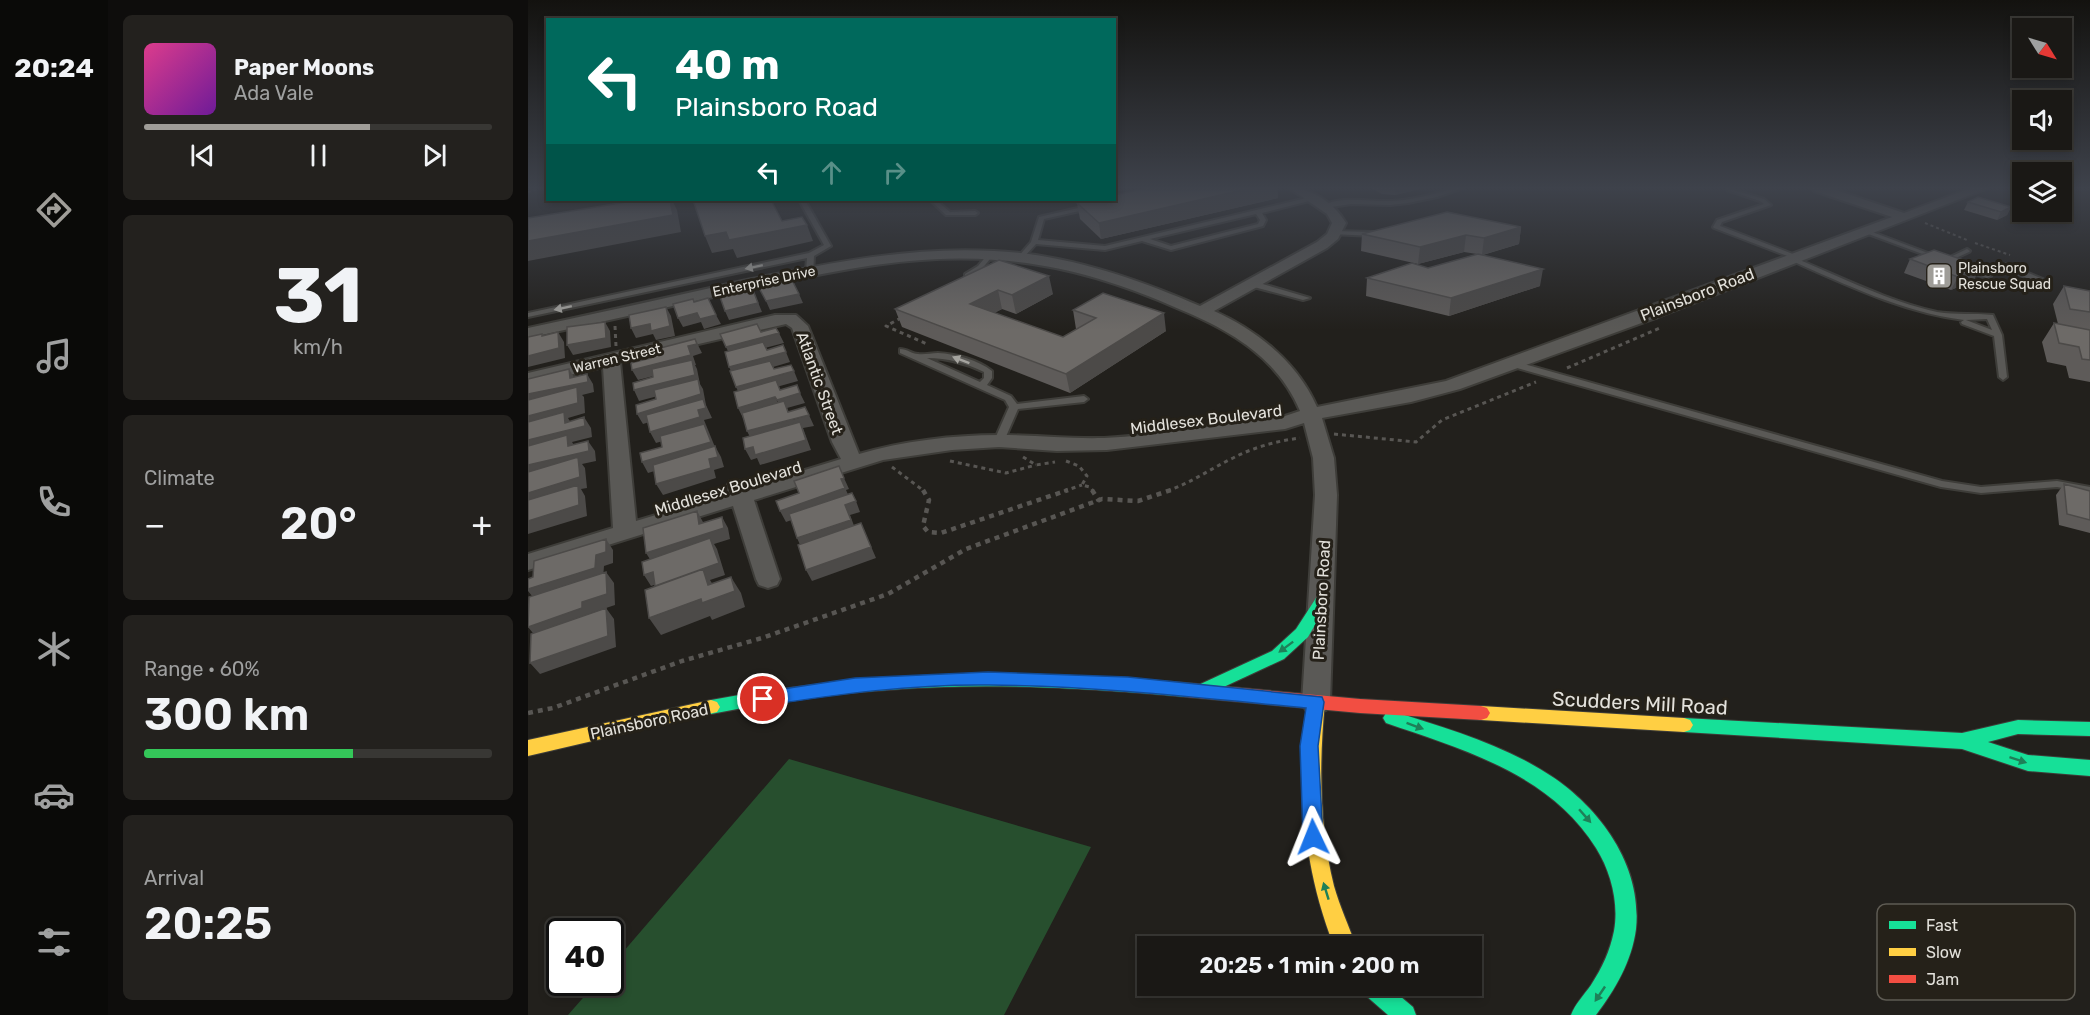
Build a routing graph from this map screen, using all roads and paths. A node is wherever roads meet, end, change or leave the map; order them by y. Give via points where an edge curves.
1 (822, 235) edge
2 (1036, 235) edge
3 (1158, 235) edge
4 (1221, 235) edge
5 (1332, 235) edge
6 (1737, 235) edge
7 (1854, 235) edge
8 (1877, 235) edge
9 (1958, 235) edge
10 (1142, 239) junction
11 (1034, 242) junction
12 (1966, 251) dead end
13 (990, 255) junction
14 (2016, 257) dead end
15 (1020, 258) junction
16 (1794, 258) junction
17 (1945, 261) junction
18 (811, 263) junction
19 (2006, 266) dead end
20 (968, 276) edge
21 (1987, 276) dead end
22 (2040, 281) dead end
23 (1253, 284) junction
24 (1306, 298) dead end
25 (1202, 311) junction
26 (528, 315) edge
27 (903, 317) edge
28 (614, 319) dead end
29 (1957, 319) junction
30 (775, 320) joint
31 (1668, 325) dead end
32 (528, 333) edge
33 (1998, 335) junction
34 (933, 346) dead end
35 (903, 351) dead end
36 (917, 357) junction
37 (618, 358) junction
38 (1513, 363) junction
39 (1551, 375) junction
40 (2003, 377) dead end
41 (528, 379) edge
42 (983, 385) junction
43 (1084, 399) dead end
44 (1014, 406) junction
45 (1312, 412) junction
46 (1319, 435) junction
47 (1008, 438) junction
48 (850, 457) junction
49 (945, 460) dead end
50 (887, 464) dead end
51 (1036, 465) junction
52 (902, 466) dead end
53 (894, 469) junction
54 (1082, 484) junction
55 (2090, 490) edge
56 (740, 492) junction
57 (1099, 501) junction
58 (625, 526) junction
59 (528, 548) edge
60 (528, 562) edge
61 (768, 579) dead end
62 (1321, 602) junction
63 (1200, 691) junction
64 (1316, 702) junction
65 (1360, 706) junction
66 (528, 712) edge
67 (2090, 729) edge
68 (1962, 741) junction
69 (528, 748) edge
70 (2090, 768) edge
71 (1342, 936) edge
72 (1383, 996) edge
73 (1405, 1015) edge
74 (1582, 1015) edge

1 - 18 lane via 828,246
2 - 11 lane
3 - 10 lane
4 - 10 lane via 1172,248
5 - 23 street via 1322,245
6 - 16 lane
7 - 16 street, Plainsboro Road
8 - 17 lane
9 - 14 path
10 - 11 lane via 1105,248
11 - 15 lane
12 - 17 lane
13 - 15 street, Enterprise Drive
13 - 18 street, Enterprise Drive
13 - 20 lane
15 - 25 street, Enterprise Drive via 1130,285
16 - 29 lane via 1915,309
16 - 38 street, Plainsboro Road
17 - 21 lane
18 -> 26 lane
18 - 32 street, Enterprise Drive
19 - 22 lane
23 - 24 lane
23 - 25 street
25 - 45 street, Enterprise Drive via 1260,346 1293,378
27 - 34 path via 886,326
28 - 37 path via 616,351 623,351
29 - 33 lane
29 - 33 lane via 1990,317
30 - 37 street, Warren Street
30 - 48 street, Atlantic Street via 790,319 800,327
31 - 39 path
33 - 40 lane
35 - 36 lane
36 - 42 lane
42 -> 36 lane via 988,371 979,367 948,355
37 - 41 street, Warren Street
37 - 58 street
38 - 39 lane
38 - 45 street, Plainsboro Road via 1420,394
39 - 46 path via 1442,420 1416,442 1344,433
39 - 55 lane via 1941,484 1982,490 2057,484
42 - 44 lane
43 - 44 lane
44 - 47 lane
45 - 46 street, Plainsboro Road
45 - 47 street, Middlesex Boulevard via 1285,423 1107,444
46 - 57 path via 1278,441 1234,457 1188,484 1138,501
46 - 62 street, Plainsboro Road via 1326,465
47 - 48 street, Middlesex Boulevard
47 - 51 path via 1019,454
48 - 56 street, Middlesex Boulevard
49 - 51 path via 1006,473
50 - 53 path
51 - 54 path via 1077,463 1087,476
52 - 53 path
53 - 54 path via 923,489 929,500 923,526 928,532 941,533
54 - 57 path via 1090,487
56 - 58 street, Middlesex Boulevard
56 - 61 street
57 - 66 path via 966,549 888,594 553,708
58 - 59 street, Middlesex Boulevard
58 - 60 street, Middlesex Boulevard
62 -> 63 street via 1298,638 1283,650
62 - 64 street, Plainsboro Road
63 - 64 street, Plainsboro Road
63 - 69 street, Plainsboro Road via 988,678 855,685 717,706
64 - 65 street, Scudders Mill Road
71 -> 64 street via 1313,837 1309,746
65 - 68 street, Scudders Mill Road
65 -> 74 street via 1504,758 1552,786 1581,810 1605,840 1620,871 1627,904 1626,934 1617,965 1599,997
67 - 68 street, Scudders Mill Road via 2018,727
68 -> 70 street, Scudders Mill Road via 2028,763
72 - 73 street

